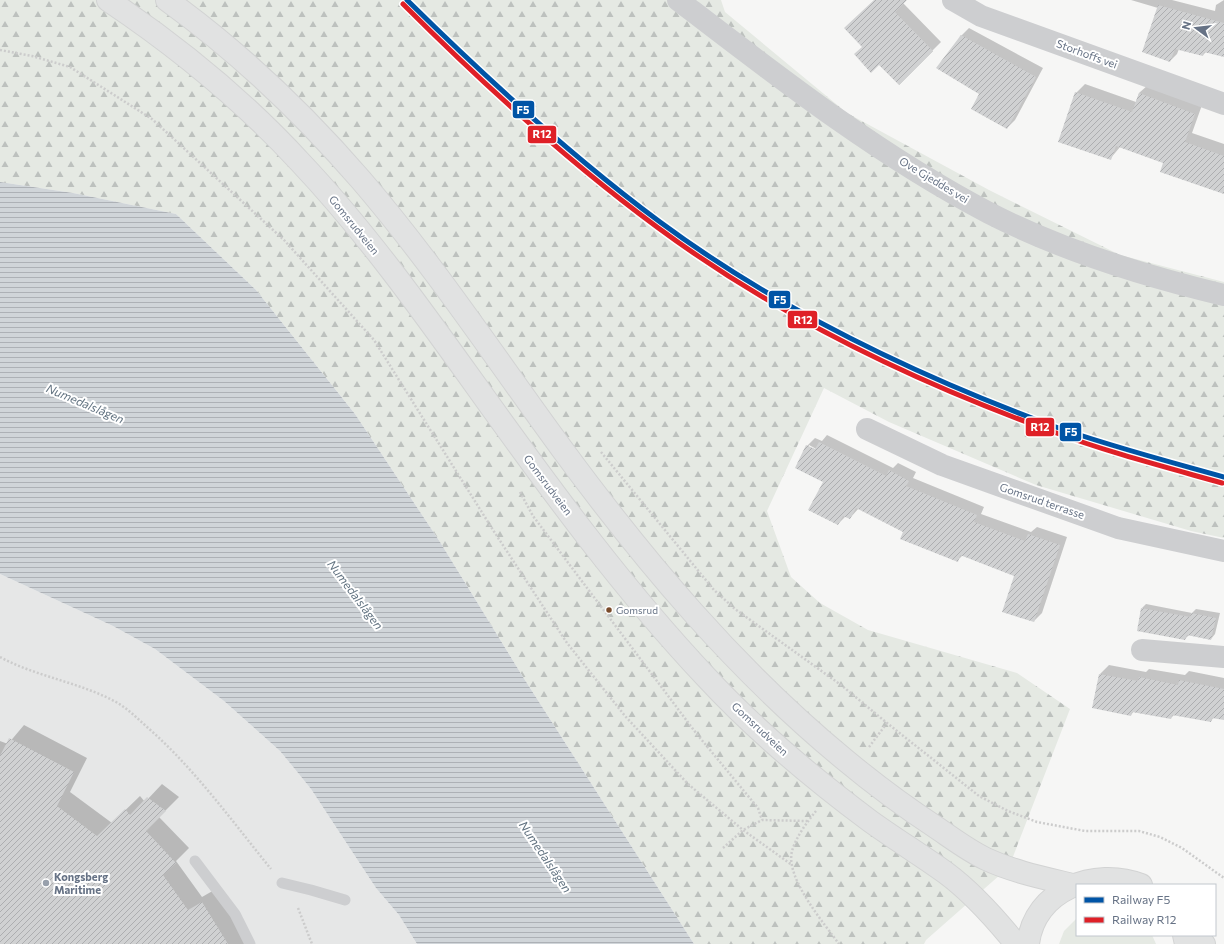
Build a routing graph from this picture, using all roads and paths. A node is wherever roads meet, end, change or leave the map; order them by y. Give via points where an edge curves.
1 (108, 0) edge
2 (167, 0) edge
3 (678, 0) edge
4 (953, 0) edge
5 (0, 50) edge
6 (1224, 104) edge
7 (1224, 295) edge
8 (867, 429) dead end
9 (601, 452) dead end
10 (519, 489) dead end
11 (1224, 551) edge
12 (1142, 650) dead end
13 (0, 657) edge
14 (1224, 657) edge
15 (887, 723) junction
16 (867, 749) dead end
17 (816, 810) dead end
18 (762, 820) junction
19 (807, 821) junction
20 (743, 830) junction
21 (723, 848) dead end
22 (195, 861) dead end
23 (792, 866) junction
24 (1224, 878) edge
25 (282, 883) junction
26 (1076, 884) edge
27 (1076, 884) edge
28 (1137, 884) edge
29 (1073, 885) junction
30 (345, 900) dead end
31 (250, 944) edge
32 (312, 944) edge
33 (839, 944) edge
34 (1016, 944) edge
35 (1028, 944) edge

1 - 34 highway, Gomsrudveien via 186,56 240,102 300,161 337,203 427,318 631,593 706,678 766,736 837,796 966,890
2 - 29 highway via 224,44 268,83 321,135 362,181 436,276 619,525 734,659 781,705 892,798 964,847 1004,867
3 - 7 street, Ove Gjeddes vei via 856,132 945,189 991,214 1102,260 1171,282
4 - 6 street, Storhoffs vei via 981,16
5 - 20 path via 70,67 152,119 284,240 374,340 493,530 568,643 625,716 688,784
8 - 11 street, Gomsrud terrasse via 942,465 1118,528
9 - 15 path via 714,590 735,609 841,685
10 - 18 path via 533,516 696,733 758,808
12 - 14 street
13 - 25 path via 102,696 127,709 183,762
15 - 16 path
15 - 24 path via 979,796 1008,811 1059,827 1085,831 1139,831 1160,837 1182,848
17 - 19 path
18 - 19 path
18 - 20 path
19 - 23 path via 792,851
20 - 21 path
20 - 23 path
22 - 31 lane via 235,914
23 - 33 path via 806,900
25 - 30 lane
25 - 32 path via 300,912
26 - 28 highway via 1092,879 1112,878
27 - 29 highway
29 - 35 highway via 1051,900 1039,915

